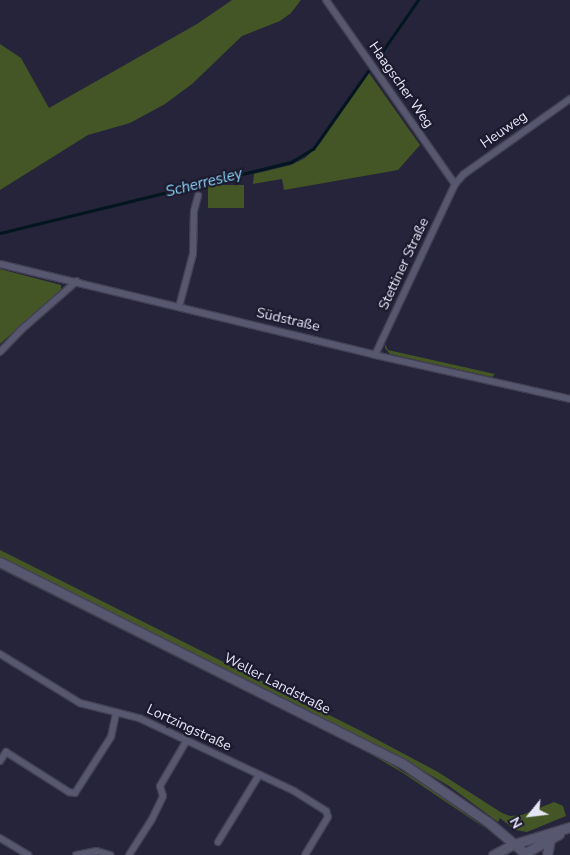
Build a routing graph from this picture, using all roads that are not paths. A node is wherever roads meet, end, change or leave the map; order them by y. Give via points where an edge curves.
1 (326, 0) edge
2 (570, 98) edge
3 (455, 184) junction
4 (198, 196) dead end
5 (0, 264) edge
6 (77, 281) junction
7 (179, 308) junction
8 (0, 352) edge
9 (375, 355) junction
10 (570, 399) edge
11 (0, 562) edge
12 (0, 654) edge
13 (116, 712) junction
14 (187, 740) junction
15 (0, 761) edge
16 (259, 775) junction
17 (569, 827) edge
18 (0, 838) edge
19 (550, 840) junction
20 (218, 842) dead end
21 (514, 844) junction
22 (524, 854) edge
23 (28, 855) edge
24 (76, 855) edge
25 (110, 855) edge
26 (129, 855) edge
27 (305, 855) edge
28 (493, 855) edge
29 (547, 855) edge

1 - 3 street, Haagscher Weg
2 - 3 street, Heuweg via 464,174
3 - 9 street, Stettiner Straße
4 - 7 street via 192,254
5 - 6 street, Südstraße
6 - 7 street, Südstraße
6 - 8 street
7 - 9 street, Südstraße
9 - 10 street, Südstraße
11 - 21 main road, Weller Landstraße via 402,763
12 - 13 street, Lortzingstraße via 80,703
13 - 14 street, Lortzingstraße via 139,718
13 - 15 street via 111,737 75,793 6,752
14 - 16 street, Lortzingstraße
14 - 26 street via 160,786 163,796 152,819
16 - 20 street
16 - 27 street, Lortzingstraße via 326,811 328,817
17 - 19 main road
17 - 21 main road
18 - 23 street
19 - 22 main road
19 - 29 main road
21 - 22 main road, Weller Landstraße
21 - 28 main road
24 - 25 street via 97,851

